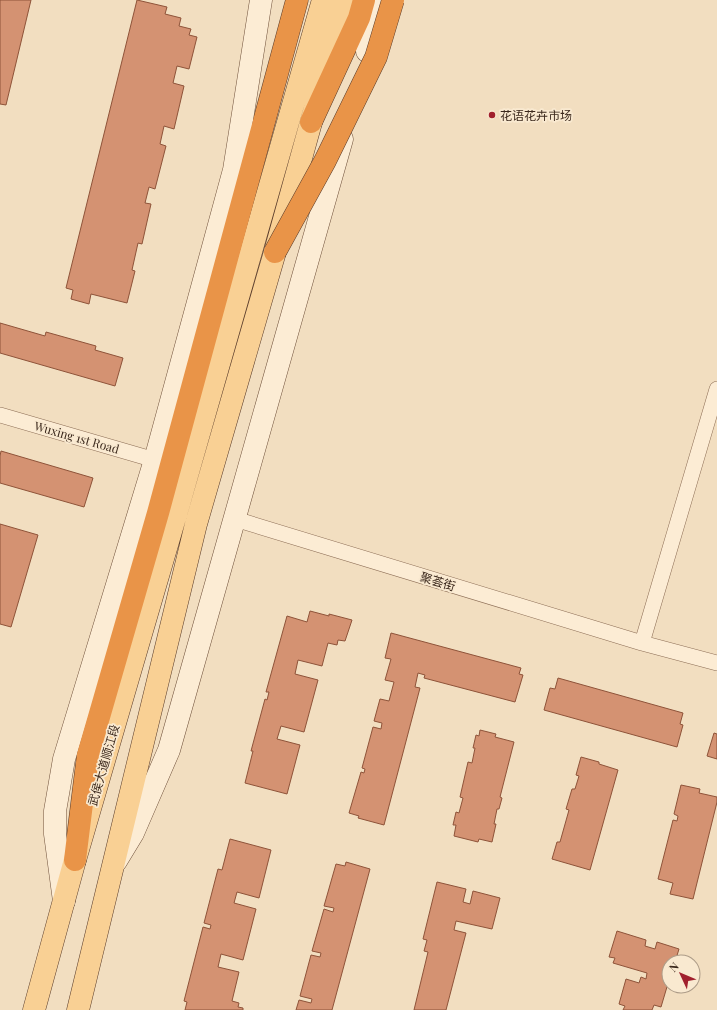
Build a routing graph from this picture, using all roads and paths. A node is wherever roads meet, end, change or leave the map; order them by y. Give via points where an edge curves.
1 (261, 0) edge
2 (323, 0) edge
3 (345, 0) edge
4 (364, 0) edge
5 (381, 0) edge
6 (393, 0) edge
7 (296, 3) edge
8 (310, 122) junction
9 (275, 252) junction
10 (717, 389) edge
11 (0, 415) edge
12 (155, 460) junction
13 (166, 517) junction
14 (235, 519) junction
15 (642, 643) junction
16 (717, 663) edge
17 (75, 860) joint
18 (115, 862) junction
19 (64, 902) junction
20 (84, 1006) edge
21 (34, 1010) edge

1 - 12 street via 234,170
2 - 13 main road
3 - 8 main road
4 - 8 highway via 359,18
5 - 14 street
6 - 9 highway, bridge via 376,57 325,161
7 - 13 highway
8 - 9 main road, bridge
9 - 18 main road via 196,524
10 - 15 street
11 - 12 street, Wuxing 1st Road
12 - 19 street via 64,759 55,834
13 - 17 highway via 88,755
14 - 15 street, 聚荟街
14 - 18 street via 169,750 133,834
15 - 16 street, 聚荟街
17 - 19 main road
18 - 20 main road
19 - 21 main road

